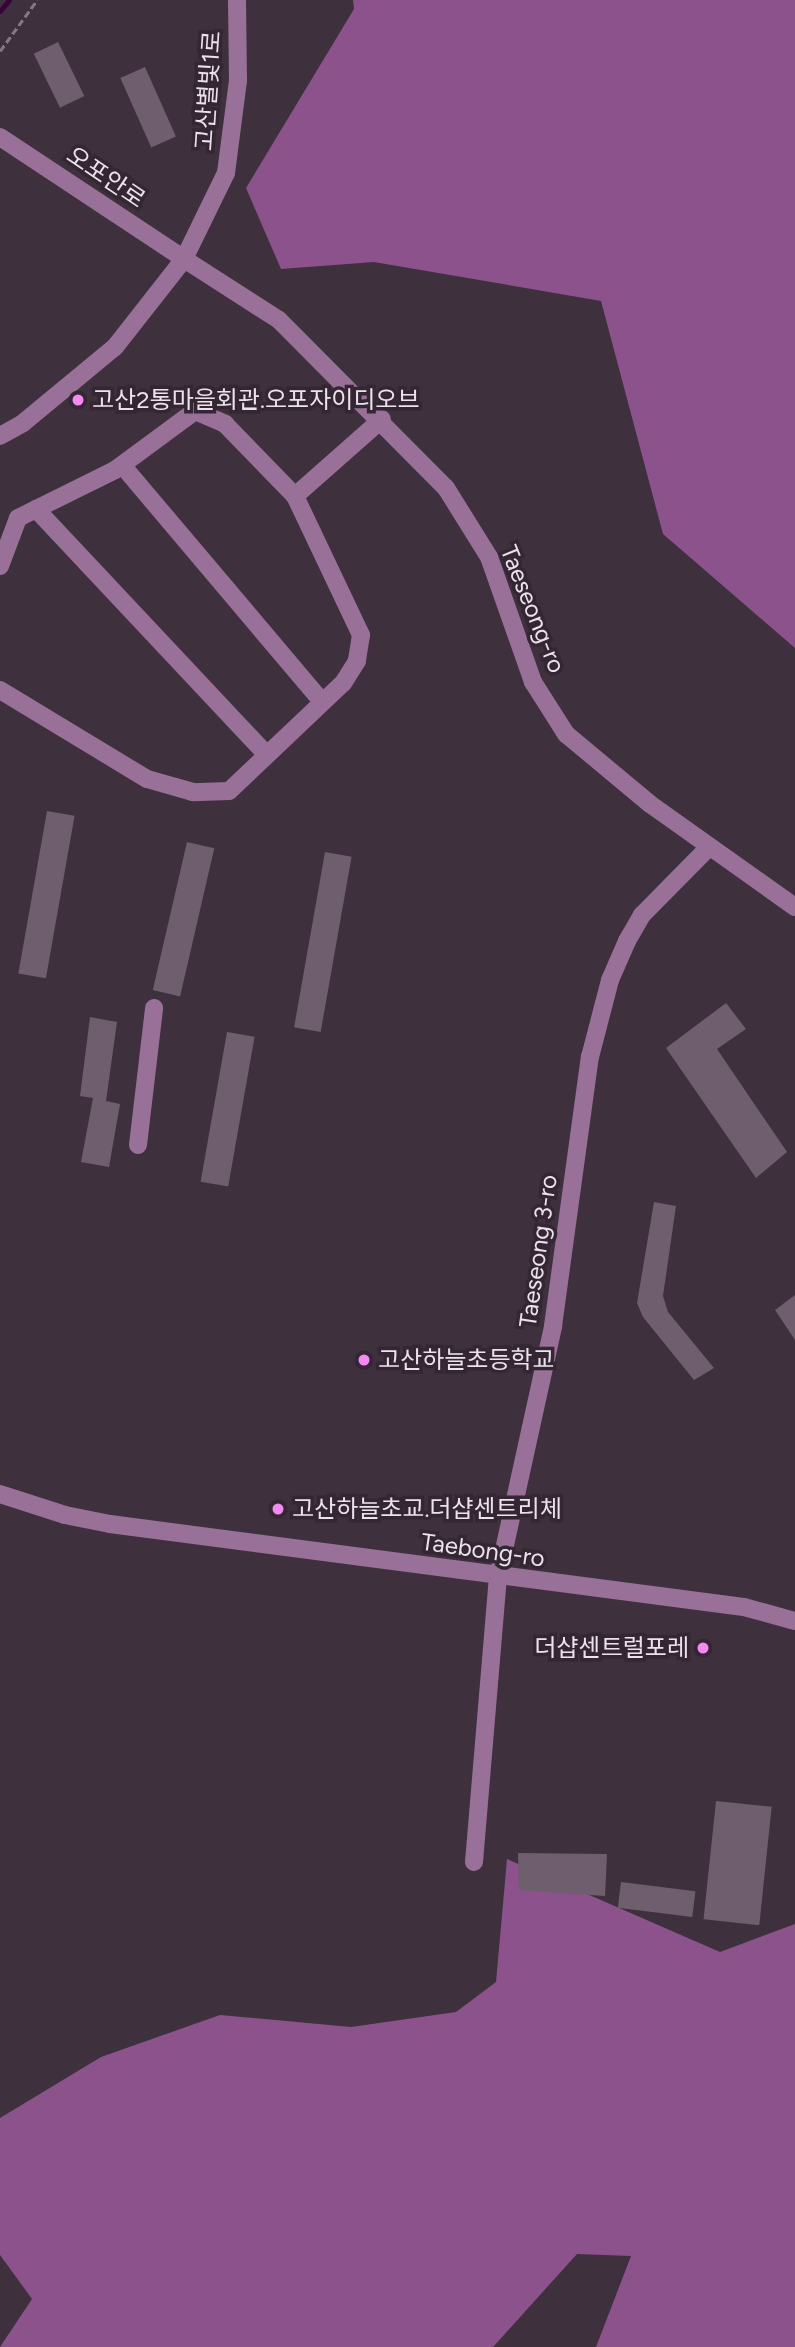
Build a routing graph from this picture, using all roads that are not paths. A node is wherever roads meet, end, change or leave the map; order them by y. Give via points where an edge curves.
1 (237, 0) edge
2 (0, 136) edge
3 (184, 259) junction
4 (382, 419) junction
5 (0, 436) edge
6 (122, 465) junction
7 (295, 496) junction
8 (36, 509) junction
9 (0, 566) edge
10 (0, 690) edge
11 (323, 702) junction
12 (267, 755) junction
13 (709, 847) junction
14 (795, 907) edge
15 (154, 1008) dead end
16 (138, 1145) dead end
17 (0, 1494) edge
18 (498, 1577) junction
19 (795, 1620) edge
20 (474, 1862) dead end

1 - 3 street, 고산별빛1로 via 239,81 226,173
2 - 3 street, 오포안로
3 - 4 street, Taeseong-ro via 279,320
3 - 5 street via 115,347 23,423
4 - 7 street
4 - 13 street, Taeseong-ro via 446,488 489,557 533,682 566,734
6 - 7 street via 195,411 225,424
6 - 8 street
6 - 11 street
7 - 11 street via 360,635 357,661
8 - 9 street via 18,518
8 - 12 street
10 - 12 street via 148,779 193,792 229,791
11 - 12 street
13 - 14 street, Taeseong-ro
13 - 18 street, Taeseong 3-ro via 642,915 610,980 590,1057 553,1326
15 - 16 street
17 - 18 street, Taebong-ro via 110,1524
18 - 19 street, Taebong-ro via 744,1607
18 - 20 street, Taeseong 3-ro

